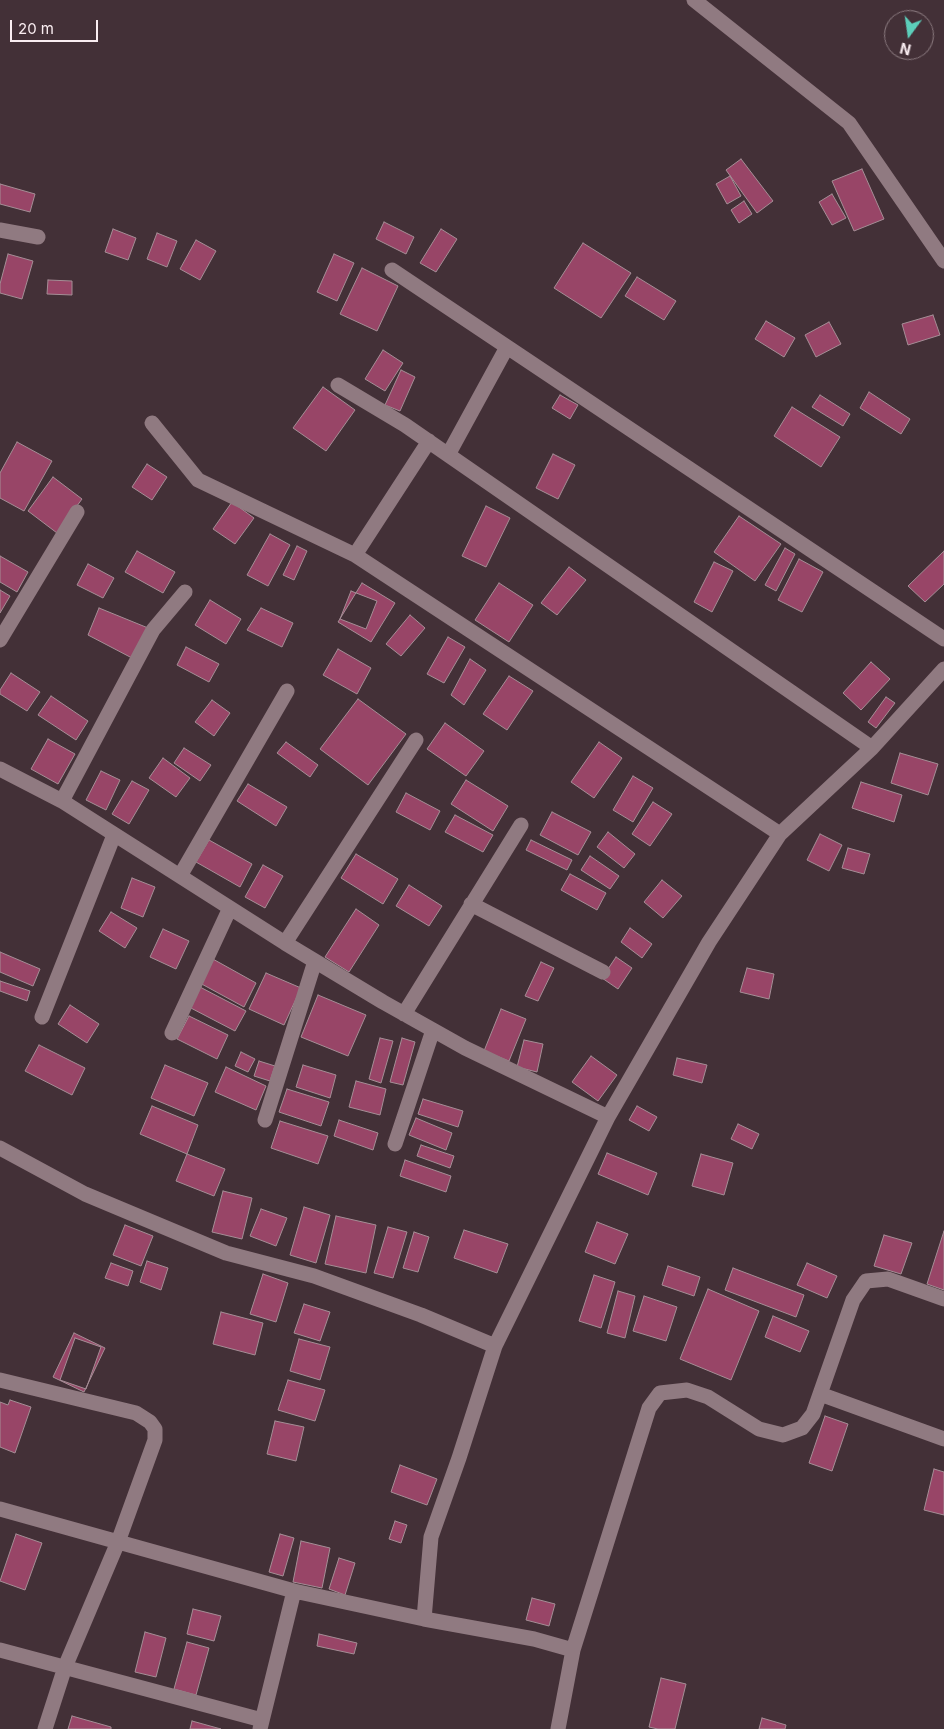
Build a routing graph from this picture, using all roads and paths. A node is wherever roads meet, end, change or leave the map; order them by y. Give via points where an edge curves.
1 (694, 0) edge
2 (0, 230) edge
3 (38, 237) dead end
4 (944, 261) edge
5 (392, 270) dead end
6 (508, 347) junction
7 (338, 385) dead end
8 (152, 423) dead end
9 (429, 440) junction
10 (448, 454) junction
11 (77, 512) dead end
12 (355, 556) junction
13 (185, 592) dead end
14 (944, 639) edge
15 (0, 640) edge
16 (944, 669) edge
17 (287, 691) dead end
18 (416, 740) dead end
19 (872, 748) junction
20 (0, 770) edge
21 (62, 801) junction
22 (521, 824) dead end
23 (114, 834) junction
24 (780, 834) junction
25 (180, 876) junction
26 (471, 904) junction
27 (230, 908) junction
28 (285, 943) junction
29 (315, 961) junction
30 (603, 972) dead end
31 (404, 1014) junction
32 (42, 1017) dead end
33 (433, 1030) junction
34 (172, 1033) dead end
35 (608, 1117) junction
36 (265, 1120) dead end
37 (394, 1144) dead end
38 (0, 1148) edge
39 (944, 1298) edge
40 (495, 1346) junction
41 (0, 1380) edge
42 (820, 1394) junction
43 (944, 1440) edge
44 (0, 1509) edge
45 (118, 1542) junction
46 (294, 1591) junction
47 (424, 1619) junction
48 (0, 1650) edge
49 (573, 1650) junction
50 (65, 1667) junction
51 (261, 1724) edge
52 (562, 1728) edge
53 (45, 1729) edge

1 - 4 street via 850,123
2 - 3 street
5 - 6 street
6 - 10 street
6 - 14 street
7 - 9 street
8 - 12 street via 198,480
9 - 10 street
9 - 12 street
10 - 19 street
11 - 15 street
12 - 24 street
13 - 21 street via 153,630
16 - 19 street
17 - 25 street
18 - 28 street
19 - 24 street
20 - 21 street
21 - 23 street
22 - 26 street
23 - 25 street
23 - 32 street
24 - 35 street via 709,942
25 - 27 street
26 - 30 street
26 - 31 street
27 - 28 street
27 - 34 street
28 - 29 street
29 - 31 street
29 - 36 street
31 - 33 street
33 - 35 street
33 - 37 street
35 - 40 street
38 - 40 street via 84,1194 226,1253 314,1276
39 - 42 street via 888,1279 866,1281 853,1300
40 - 47 street via 431,1537
41 - 45 street via 136,1413 150,1422 155,1429 155,1440
42 - 43 street
42 - 49 street via 813,1414 802,1428 783,1435 759,1429 708,1397 694,1392 660,1393 649,1408
44 - 45 street
45 - 46 street
45 - 50 street
46 - 47 street
46 - 51 street
47 - 49 street via 534,1639
48 - 50 street
49 - 52 street
50 - 51 street
50 - 53 street

